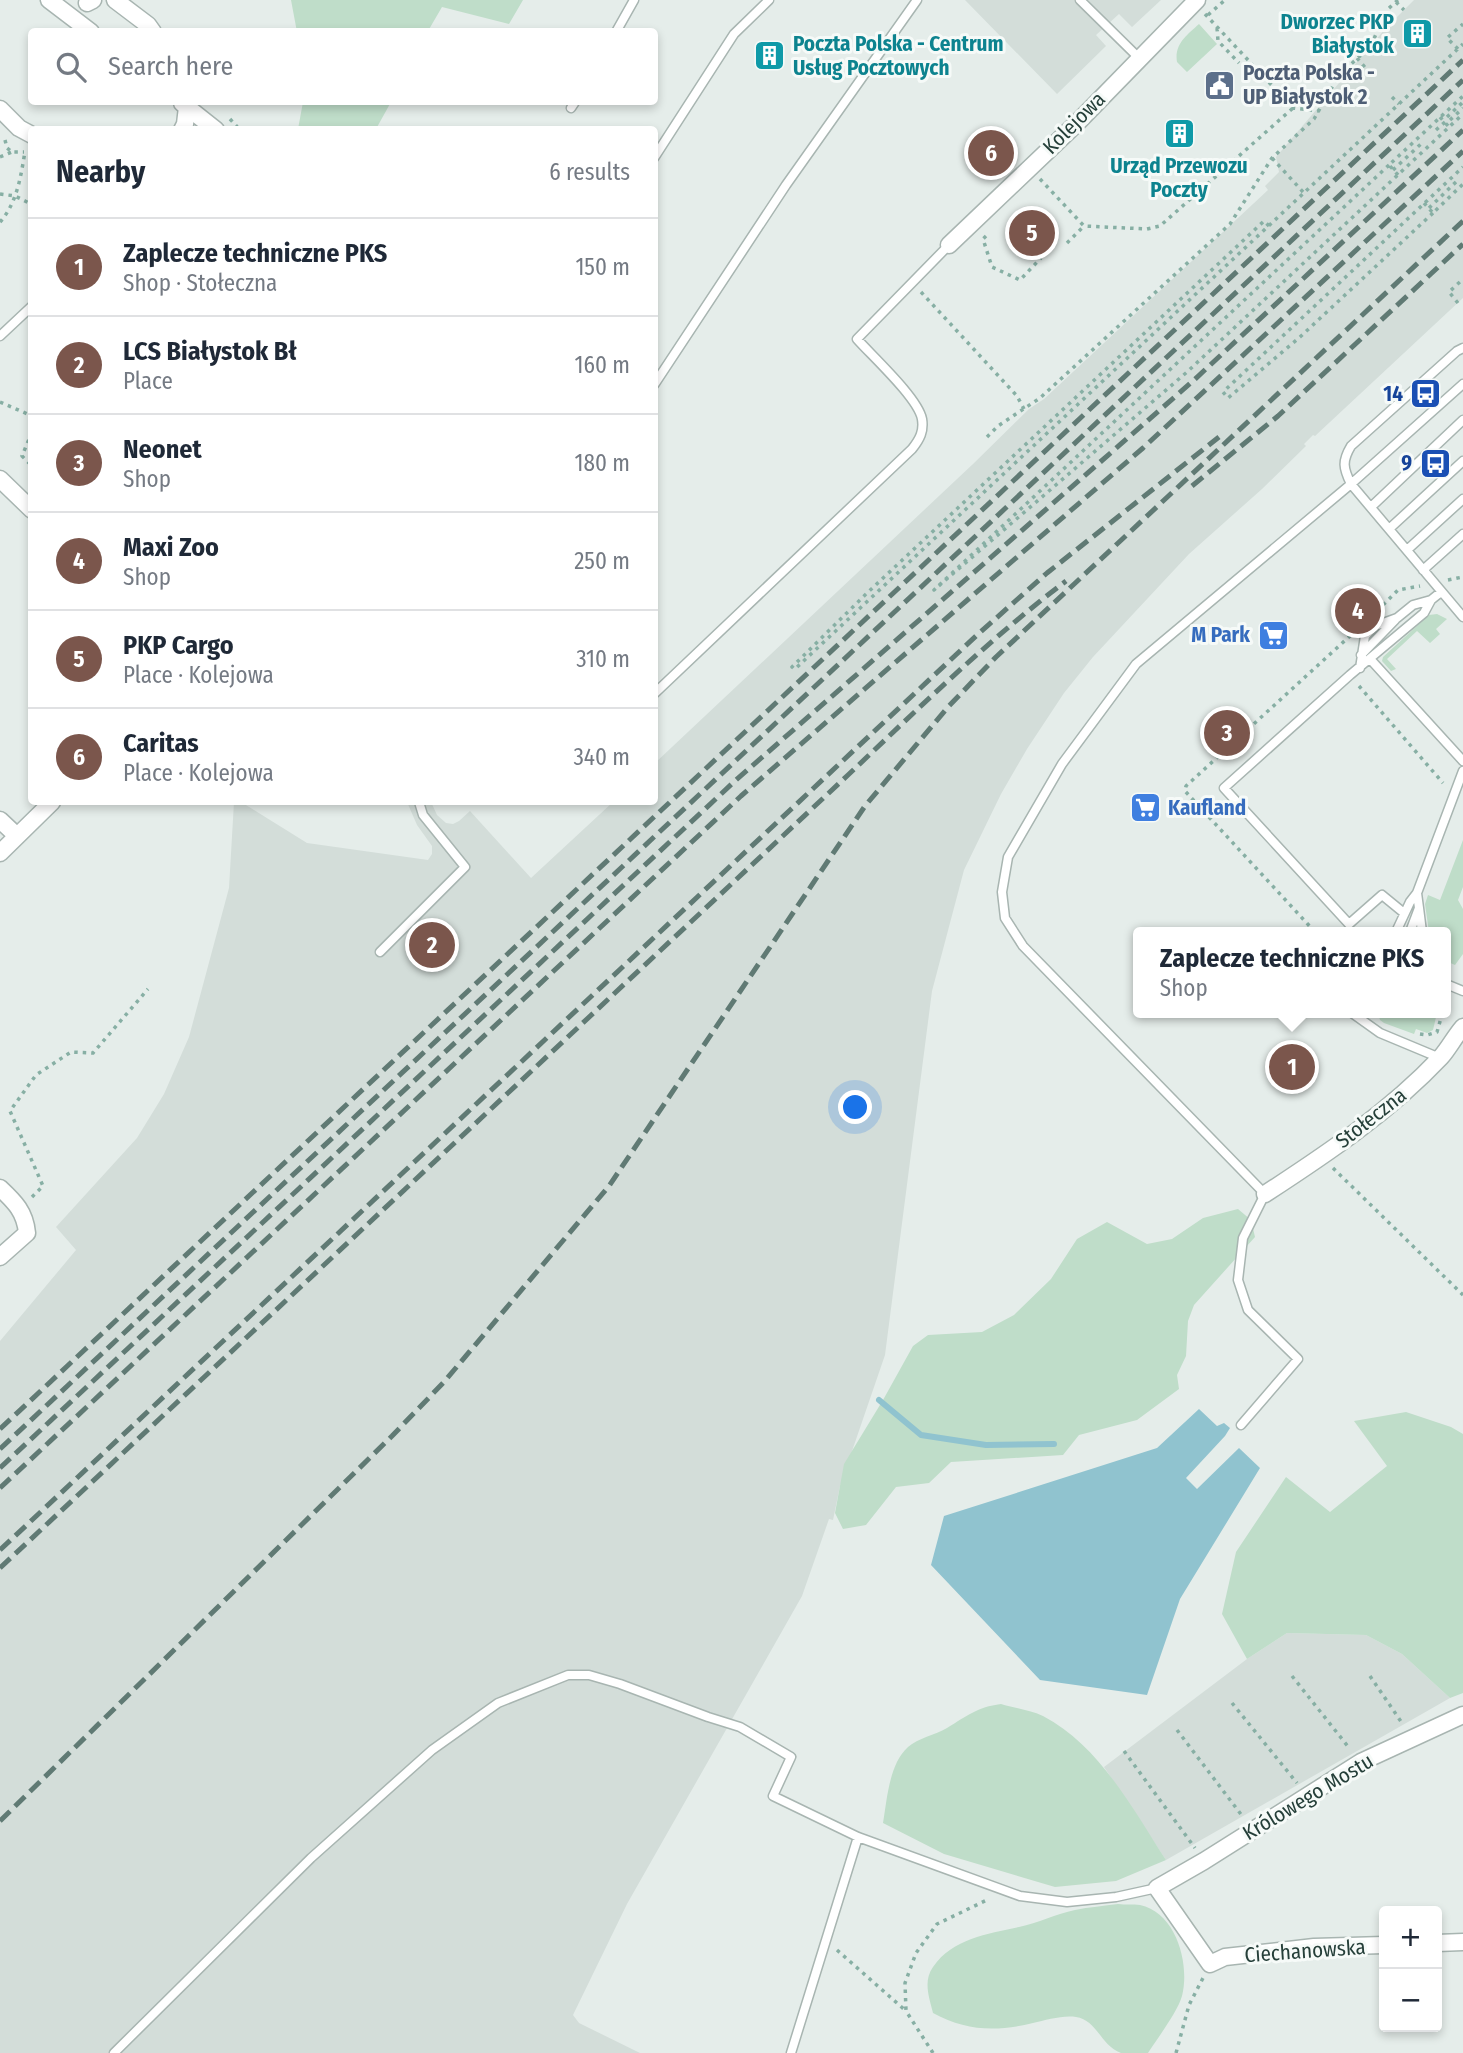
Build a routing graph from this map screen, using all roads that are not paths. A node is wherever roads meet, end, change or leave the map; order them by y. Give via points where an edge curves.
1 (49, 0) edge
2 (116, 0) edge
3 (634, 0) edge
4 (769, 0) edge
5 (917, 0) edge
6 (1080, 0) edge
7 (1095, 0) edge
8 (1196, 1) edge
9 (1088, 8) junction
10 (86, 28) edge
11 (150, 28) edge
12 (618, 28) edge
13 (1139, 58) junction
14 (184, 105) edge
15 (185, 105) edge
16 (0, 109) edge
17 (184, 126) edge
18 (211, 126) edge
19 (28, 133) edge
20 (658, 152) edge
21 (949, 245) joint
22 (28, 310) edge
23 (0, 336) edge
24 (1463, 348) edge
25 (658, 379) edge
26 (1463, 384) edge
27 (1463, 420) edge
28 (1463, 461) edge
29 (0, 479) edge
30 (1351, 484) junction
31 (1463, 499) edge
32 (28, 506) edge
33 (1371, 507) junction
34 (1389, 529) junction
35 (1463, 534) edge
36 (1407, 551) junction
37 (1423, 570) junction
38 (1441, 592) junction
39 (1431, 600) junction
40 (1463, 617) edge
41 (1371, 660) junction
42 (1360, 668) junction
43 (658, 690) edge
44 (1463, 761) edge
45 (1463, 771) edge
46 (49, 805) edge
47 (420, 805) edge
48 (0, 820) edge
49 (17, 836) junction
50 (0, 853) edge
51 (1417, 893) junction
52 (1419, 908) junction
53 (1404, 914) junction
54 (1398, 927) edge
55 (1412, 927) edge
56 (1421, 927) edge
57 (380, 951) dead end
58 (1359, 1018) edge
59 (1463, 1027) edge
60 (1440, 1058) junction
61 (0, 1188) edge
62 (1265, 1194) junction
63 (0, 1257) edge
64 (1241, 1425) dead end
65 (1463, 1715) edge
66 (858, 1837) junction
67 (1157, 1888) junction
68 (1463, 1942) edge
69 (1442, 1943) edge
70 (1379, 1945) edge
71 (114, 2053) edge
72 (792, 2053) edge

1 - 10 street
2 - 11 street
3 - 12 lane
4 - 20 lane via 734,34
5 - 25 lane via 786,185
6 - 9 lane
7 - 9 lane
8 - 13 street, Kolejowa
9 - 13 lane
13 - 21 street, Kolejowa via 1034,174
14 - 17 street
15 - 18 street
16 - 19 street
21 - 43 lane via 856,339 914,401 922,419 921,437
22 - 23 lane
24 - 30 lane via 1352,446 1343,468
26 - 30 lane
27 - 33 lane
28 - 34 lane
29 - 32 street
30 - 33 lane
30 - 62 lane via 1136,664 1062,764 1008,857 1002,892 1005,918 1023,946
31 - 36 lane
33 - 34 lane
34 - 36 lane
35 - 37 lane
36 - 37 lane
37 - 38 lane
38 - 39 lane
38 - 40 lane
39 - 41 lane via 1424,613
39 - 42 lane via 1413,605 1397,618 1361,655
41 - 42 lane
41 - 44 lane
42 - 53 lane via 1224,788 1349,924 1381,895
45 - 51 lane
46 - 49 street
47 - 57 lane via 466,867
48 - 49 street
49 - 50 street
51 - 52 lane
51 - 53 lane
52 - 55 lane
52 - 56 lane
53 - 54 lane
58 - 60 lane
59 - 60 street, Stołeczna
60 - 62 street, Stołeczna via 1374,1118
61 - 63 street via 20,1208 27,1233
62 - 64 lane via 1243,1238 1238,1280 1248,1310 1298,1359
65 - 67 street, Królowego Mostu via 1360,1762
66 - 67 lane via 1020,1896 1067,1902
66 - 71 lane via 773,1796 791,1757 740,1727 620,1684 589,1675 568,1675 498,1703 432,1750 311,1858
66 - 72 lane
67 - 70 street, Ciechanowska via 1217,1961 1314,1947
68 - 69 street

